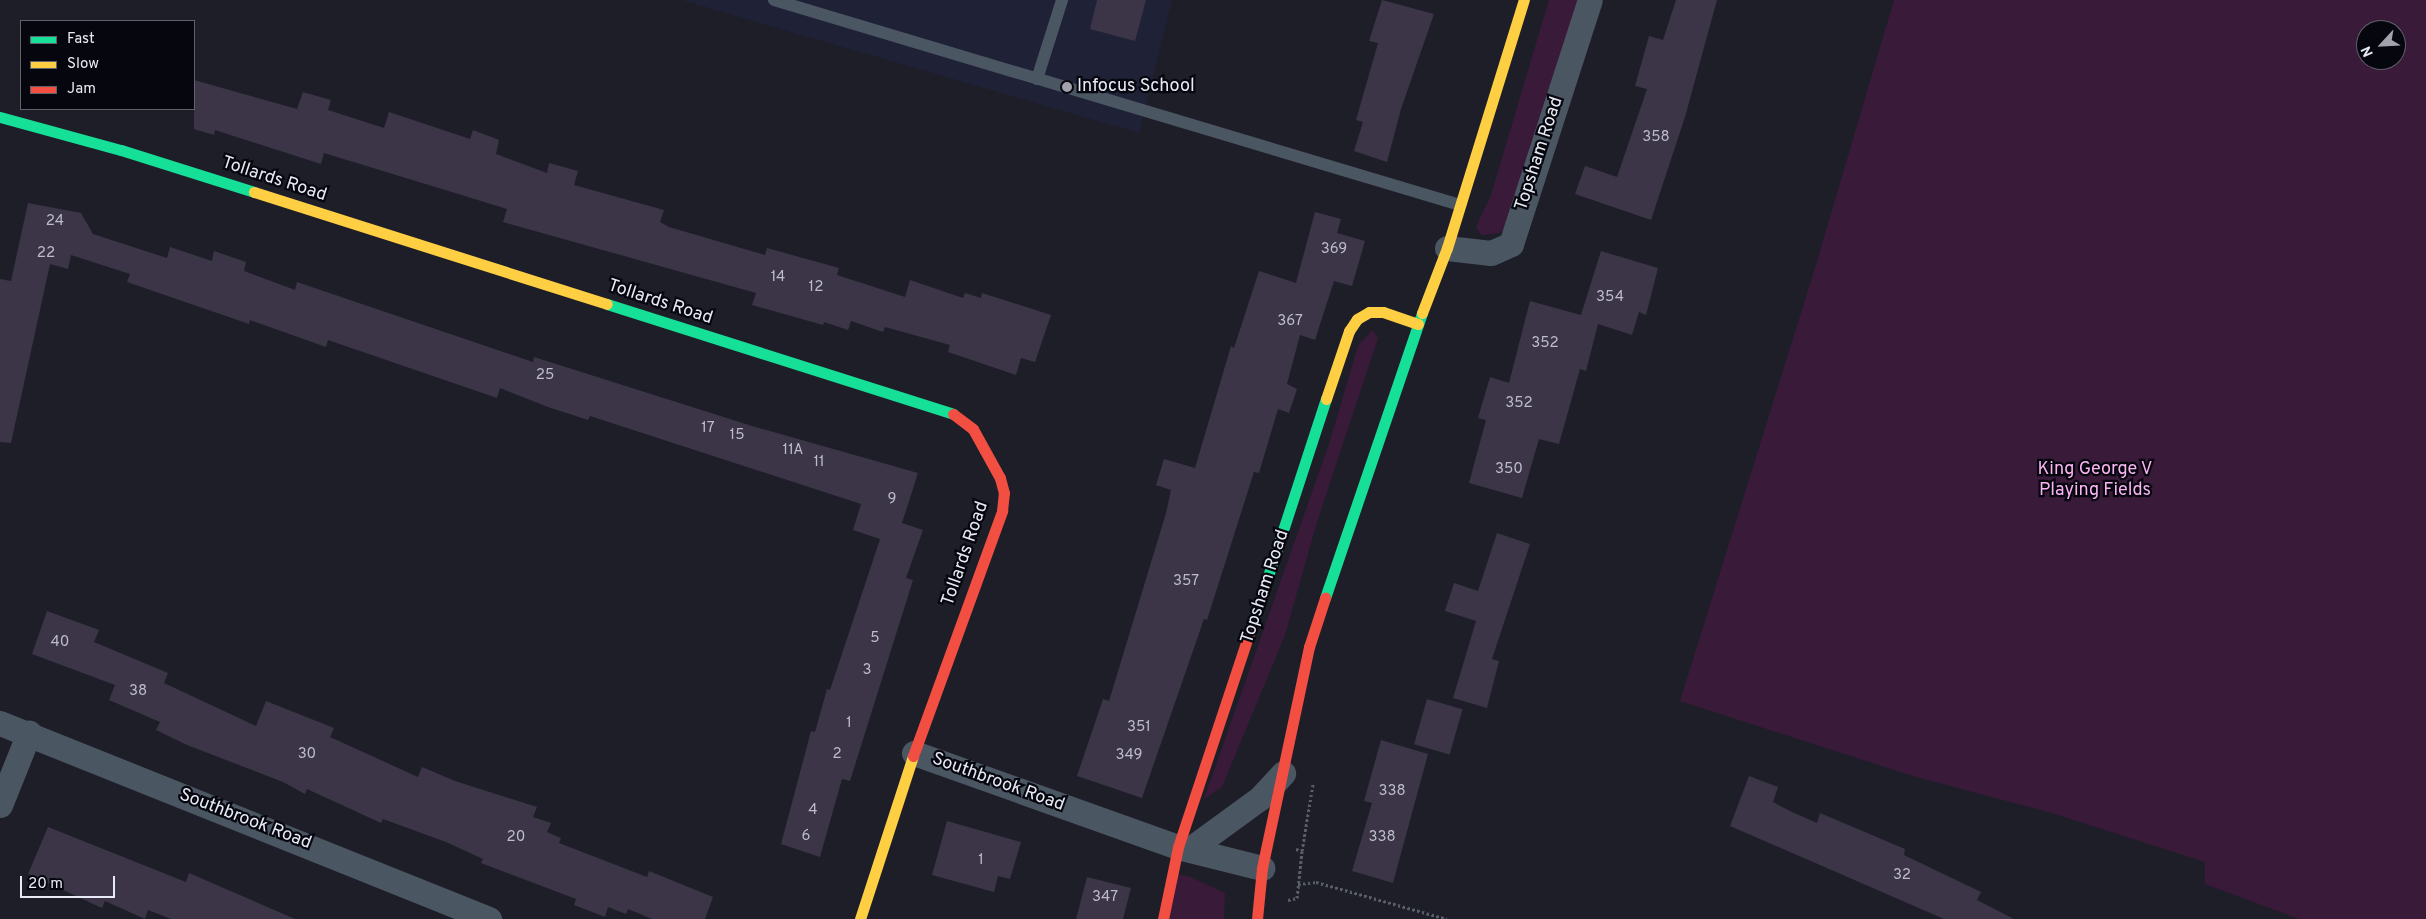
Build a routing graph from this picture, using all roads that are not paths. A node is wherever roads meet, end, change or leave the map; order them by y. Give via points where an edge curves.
1 (774, 0) edge
2 (1062, 0) edge
3 (1524, 0) edge
4 (1590, 0) edge
5 (1037, 79) junction
6 (0, 117) edge
7 (1460, 205) junction
8 (1447, 248) junction
9 (1418, 324) junction
10 (0, 723) edge
11 (29, 734) junction
12 (914, 753) junction
13 (1283, 773) junction
14 (0, 805) edge
15 (1184, 848) junction
16 (1262, 868) junction
17 (489, 919) edge
18 (860, 919) edge
19 (1163, 919) edge
20 (1257, 919) edge

1 - 5 lane
2 - 5 lane
3 - 7 street
4 - 8 street, Topsham Road via 1511,244 1491,252
5 - 7 lane
6 - 12 street, Tollards Road via 121,150 953,414 973,430 990,455 1004,493 1002,511
7 - 8 street
8 - 9 street
9 - 13 street via 1309,647
9 - 15 street, Topsham Road via 1383,312 1369,312 1357,319 1349,331
10 - 11 street, Southbrook Road
11 - 14 street
11 - 17 street, Southbrook Road
12 - 15 street, Southbrook Road
12 - 18 street, Southbrook Road
13 - 15 street via 1260,798
13 - 16 street
15 - 16 street, Southbrook Road
15 - 19 street, Topsham Road
16 - 20 street

